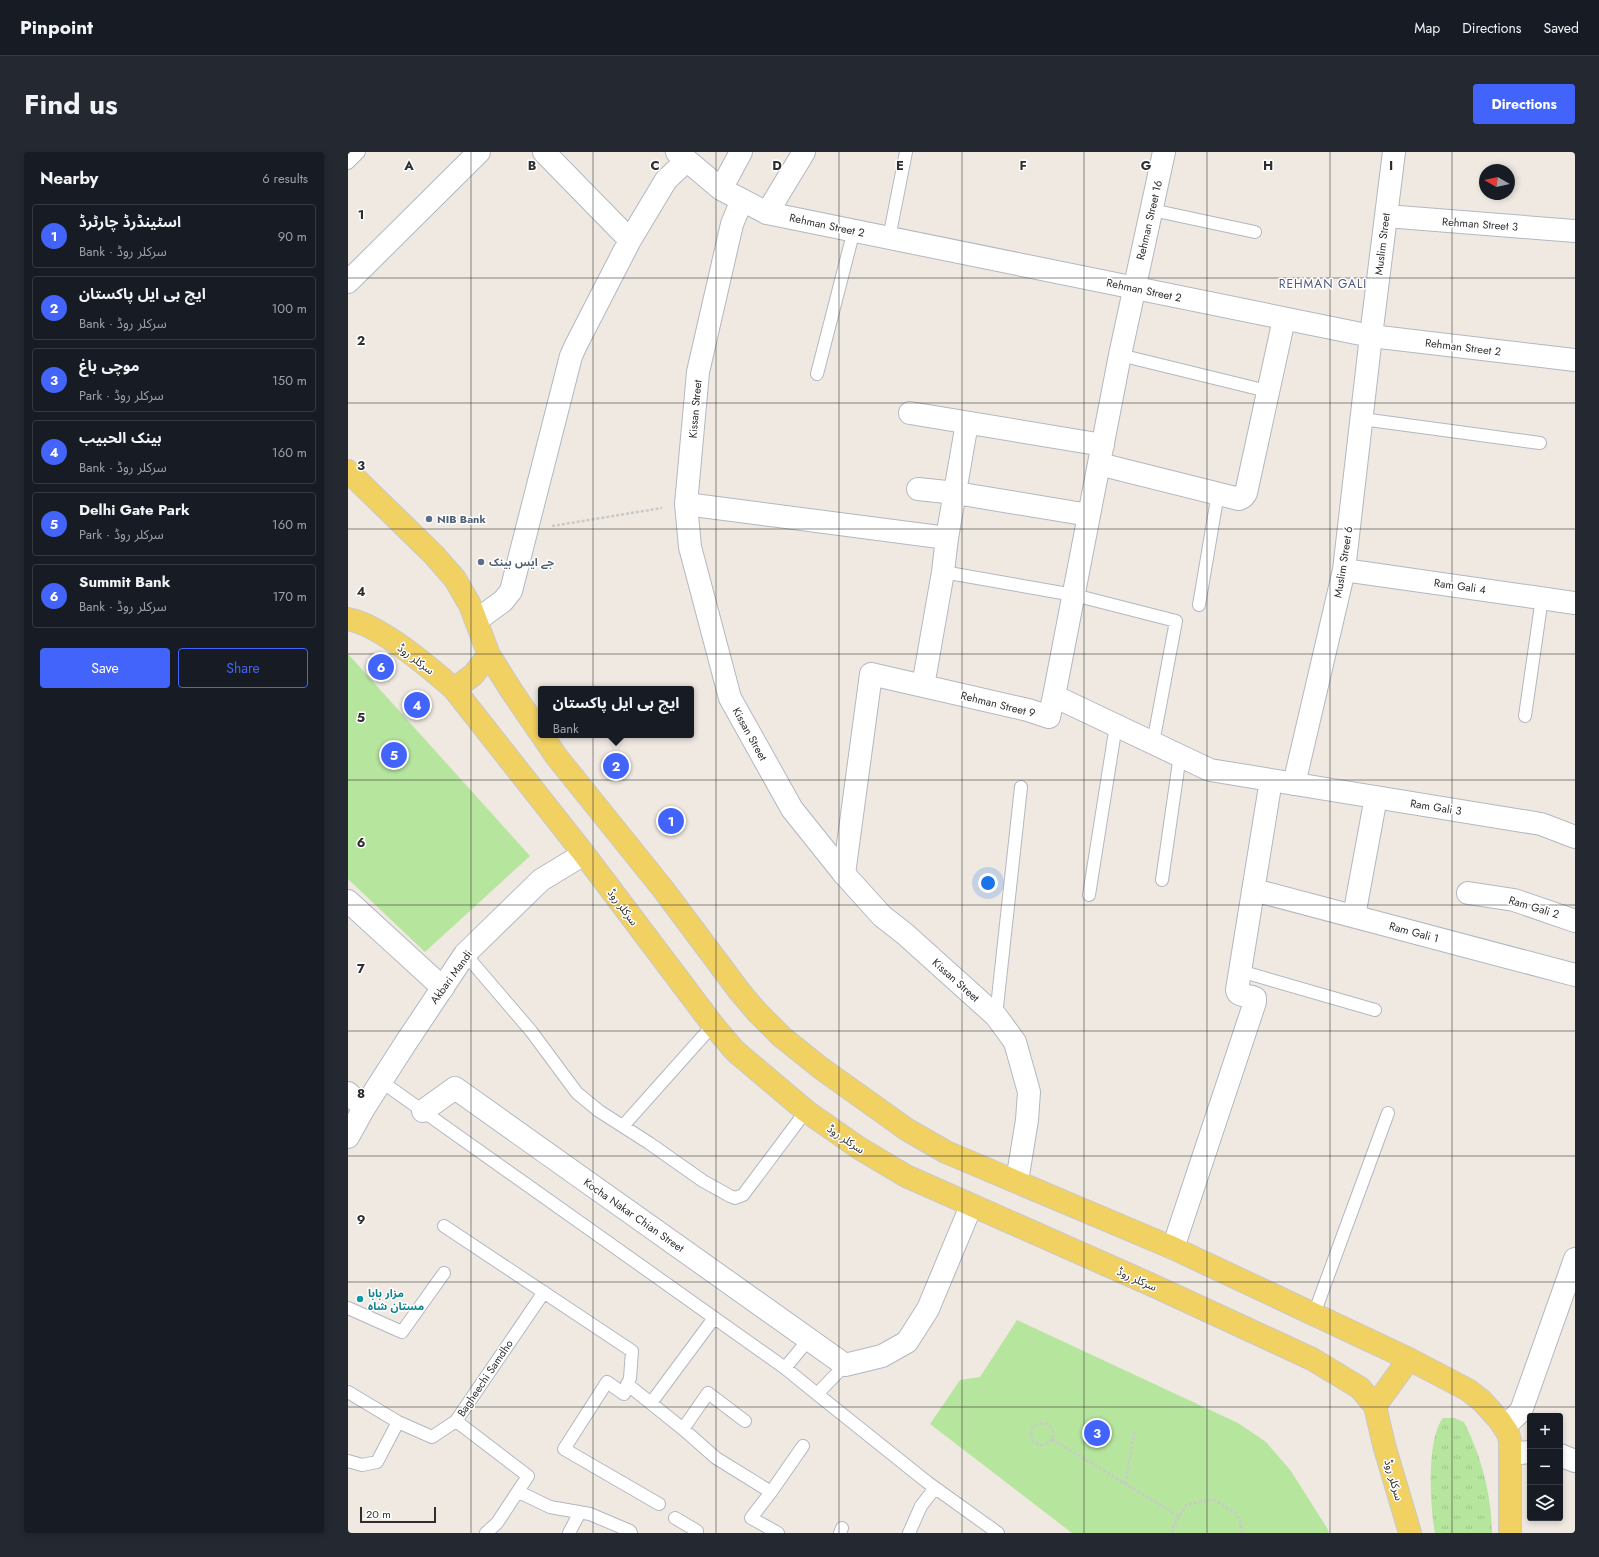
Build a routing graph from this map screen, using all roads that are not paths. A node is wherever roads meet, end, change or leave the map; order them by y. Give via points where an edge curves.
1 (359, 152) edge
2 (479, 152) edge
3 (544, 152) edge
4 (742, 152) edge
5 (804, 152) edge
6 (906, 152) edge
7 (1164, 152) edge
8 (1394, 152) edge
9 (682, 156) edge
10 (348, 163) edge
11 (721, 189) junction
12 (742, 200) junction
13 (1152, 210) junction
14 (767, 213) junction
15 (1386, 216) junction
16 (854, 230) junction
17 (1575, 231) edge
18 (1255, 232) dead end
19 (889, 238) junction
20 (630, 240) junction
21 (348, 282) edge
22 (1134, 288) junction
23 (1284, 319) junction
24 (1371, 336) junction
25 (1120, 355) junction
26 (1575, 360) edge
27 (817, 374) dead end
28 (1267, 391) junction
29 (910, 413) dead end
30 (1362, 419) junction
31 (967, 423) junction
32 (1540, 443) dead end
33 (1101, 455) junction
34 (348, 471) edge
35 (918, 489) dead end
36 (956, 493) junction
37 (1218, 493) junction
38 (686, 504) junction
39 (1089, 515) junction
40 (947, 538) junction
41 (1344, 570) junction
42 (942, 572) junction
43 (1074, 595) junction
44 (1542, 598) junction
45 (1575, 602) edge
46 (1199, 604) dead end
47 (348, 619) edge
48 (477, 620) junction
49 (489, 654) junction
50 (923, 686) junction
51 (454, 689) junction
52 (1054, 696) junction
53 (1525, 716) dead end
54 (1116, 725) junction
55 (538, 730) edge
56 (544, 738) edge
57 (1153, 743) junction
58 (1180, 756) junction
59 (1271, 780) junction
60 (1294, 784) junction
61 (1021, 787) dead end
62 (1376, 797) junction
63 (1575, 837) edge
64 (584, 854) junction
65 (844, 874) junction
66 (1162, 880) dead end
67 (1254, 890) junction
68 (1468, 893) dead end
69 (1089, 896) dead end
70 (348, 901) edge
71 (1354, 916) junction
72 (1575, 921) edge
73 (465, 954) junction
74 (1240, 972) junction
75 (1575, 975) edge
76 (443, 988) junction
77 (1375, 1010) dead end
78 (996, 1016) junction
79 (713, 1025) junction
80 (382, 1082) junction
81 (348, 1093) edge
82 (364, 1108) junction
83 (423, 1111) junction
84 (806, 1111) junction
85 (1388, 1113) dead end
86 (623, 1126) junction
87 (348, 1137) edge
88 (1017, 1181) junction
89 (971, 1206) junction
90 (444, 1226) dead end
91 (1173, 1248) junction
92 (1574, 1266) edge
93 (444, 1273) dead end
94 (544, 1292) junction
95 (348, 1308) edge
96 (1314, 1314) junction
97 (714, 1318) junction
98 (809, 1339) junction
99 (1409, 1359) junction
100 (845, 1365) junction
101 (785, 1368) junction
102 (627, 1384) junction
103 (348, 1392) edge
104 (817, 1394) junction
105 (651, 1403) junction
106 (1375, 1406) junction
107 (456, 1421) junction
108 (745, 1421) dead end
109 (398, 1422) junction
110 (1504, 1426) junction
111 (683, 1429) junction
112 (803, 1446) dead end
113 (1521, 1453) edge
114 (1563, 1456) edge
115 (1575, 1461) edge
116 (348, 1462) edge
117 (936, 1488) junction
118 (519, 1492) junction
119 (771, 1492) junction
120 (659, 1504) dead end
121 (580, 1512) junction
122 (675, 1518) dead end
123 (486, 1533) edge
124 (569, 1533) edge
125 (630, 1533) edge
126 (696, 1533) edge
127 (778, 1533) edge
128 (910, 1533) edge
129 (998, 1533) edge
130 (1410, 1533) edge
131 (1510, 1533) edge

1 - 10 lane
2 - 21 street
3 - 20 street
4 - 11 street
5 - 14 street
6 - 19 lane
7 - 13 street, Rehman Street 16
8 - 15 street, Muslim Street
9 - 11 street, Rehman Street 2
9 - 20 street
11 - 12 street, Rehman Street 2
12 - 14 street, Rehman Street 2
12 - 38 street, Kissan Street via 732,224 698,372
13 - 18 lane
13 - 22 street, Rehman Street 16
14 - 16 street, Rehman Street 2
15 - 17 street, Rehman Street 3
15 - 24 street, Muslim Street
16 - 19 street, Rehman Street 2
16 - 27 lane
19 - 22 street, Rehman Street 2
20 - 48 street via 571,356 510,591 503,601
22 - 23 street, Rehman Street 2
22 - 25 street, Rehman Street 16
23 - 24 street, Rehman Street 2
23 - 28 street
24 - 26 street, Rehman Street 2
24 - 30 street, Muslim Street 6
25 - 28 lane
25 - 33 street, Rehman Street 16
28 - 37 street via 1246,493 1239,499
29 - 31 street
30 - 32 lane
30 - 41 street, Muslim Street 6
31 - 33 street
31 - 36 street
33 - 37 street
33 - 39 street, Rehman Street 16
34 - 48 main road via 434,555 463,592
35 - 36 street
36 - 39 street
36 - 40 street
37 - 46 lane
38 - 40 street
38 - 65 street, Kissan Street via 690,547 730,698 792,809
39 - 43 street, Rehman Street 16
40 - 42 street
41 - 44 street, Ram Gali 4
41 - 60 street, Muslim Street 6
42 - 43 lane
42 - 50 street
43 - 52 street, Rehman Street 16
43 - 57 lane via 1176,621
44 - 45 street, Ram Gali 4
44 - 53 lane
47 - 51 main road, سرکلر روڈ via 374,629
48 - 49 main road
49 - 51 main road via 473,675
49 - 55 main road
50 - 52 street, Rehman Street 9 via 1049,717
50 - 65 street, Rehman Street 9 via 871,674
51 - 64 main road, سرکلر روڈ
52 - 54 street
54 - 57 street
54 - 69 lane
56 - 88 main road via 663,889 740,992 782,1037 906,1129 946,1152
57 - 58 street
58 - 59 street via 1210,770
58 - 66 lane
59 - 60 street
59 - 67 street
60 - 62 street, Ram Gali 3
61 - 78 lane
62 - 63 street, Ram Gali 3 via 1541,824
62 - 71 street
64 - 73 street, Akbari Mandi via 541,880
64 - 79 main road, سرکلر روڈ
65 - 78 street, Kissan Street via 882,916
67 - 71 street, Ram Gali 1
67 - 74 street
68 - 72 street, Ram Gali 2 via 1514,900
70 - 76 street
71 - 75 street, Ram Gali 1
73 - 76 street, Akbari Mandi
73 - 86 lane via 531,1031 577,1092 599,1111
74 - 77 lane
74 - 91 street via 1238,993 1255,998 1255,1002
76 - 80 street, Akbari Mandi
78 - 88 street, Kissan Street via 1015,1042 1029,1092
79 - 84 main road, سرکلر روڈ via 735,1051
79 - 86 lane
80 - 82 street, Akbari Mandi
80 - 83 lane
81 - 82 street
82 - 87 street, Akbari Mandi
83 - 97 lane
83 - 98 street, Kocha Nakar Chian Street via 455,1088
84 - 86 lane via 743,1195 735,1198 703,1181
84 - 89 main road, سرکلر روڈ via 859,1148 906,1176
85 - 96 lane
88 - 91 main road
89 - 100 street via 928,1309 908,1342 882,1356
89 - 106 main road, سرکلر روڈ via 1152,1285 1312,1359 1360,1388
90 - 94 lane
91 - 96 main road
92 - 110 street via 1521,1411
93 - 95 lane via 402,1332
94 - 102 lane via 632,1351 630,1378
94 - 107 lane, Bagheechi Samdho
96 - 99 main road
97 - 101 lane
97 - 105 lane
98 - 100 street, Kocha Nakar Chian Street
98 - 101 lane
99 - 106 main road
99 - 110 main road via 1468,1390 1482,1401
100 - 104 lane
101 - 104 lane
102 - 105 lane
102 - 120 lane via 624,1394 607,1382 564,1449
103 - 109 lane, Bagheechi Samdho
104 - 117 lane
105 - 111 lane
106 - 130 main road, سرکلر روڈ
107 - 109 lane, Bagheechi Samdho via 432,1437
107 - 118 lane via 528,1476
108 - 111 lane via 708,1393
109 - 116 lane via 377,1462
110 - 113 main road via 1510,1441
111 - 119 lane via 716,1458
112 - 119 lane
113 - 131 main road
114 - 115 street
117 - 128 lane via 921,1506
117 - 129 lane
118 - 121 lane via 550,1507
118 - 123 lane via 497,1523
119 - 127 lane via 751,1518
121 - 124 lane
121 - 125 lane via 590,1514
122 - 126 lane via 697,1531

